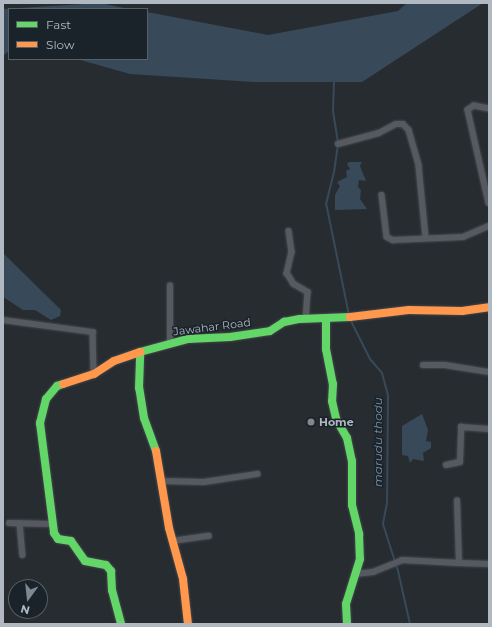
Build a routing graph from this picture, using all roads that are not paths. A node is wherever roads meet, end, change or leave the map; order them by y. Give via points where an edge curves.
1 (489, 109) edge
2 (338, 144) dead end
3 (488, 192) edge
4 (382, 195) dead end
5 (489, 204) edge
6 (489, 226) edge
7 (289, 231) dead end
8 (426, 237) junction
9 (170, 286) dead end
10 (489, 307) edge
11 (306, 319) junction
12 (3, 320) edge
13 (326, 320) junction
14 (170, 343) junction
15 (140, 352) junction
16 (423, 365) dead end
17 (489, 372) edge
18 (94, 374) junction
19 (489, 429) edge
20 (446, 465) dead end
21 (257, 474) dead end
22 (161, 481) junction
23 (457, 501) dead end
24 (9, 523) dead end
25 (20, 523) junction
26 (51, 524) junction
27 (209, 536) dead end
28 (172, 541) junction
29 (23, 555) dead end
30 (458, 563) junction
31 (489, 564) edge
32 (355, 574) junction
33 (121, 624) edge
34 (188, 624) edge
35 (347, 624) edge

1 - 3 street via 474,106 468,110
2 - 8 street via 379,133 396,124 403,124 409,130 419,166
3 - 5 street
4 - 8 street via 387,237 394,240
6 - 8 street via 463,237
7 - 11 street via 292,252 287,273 294,284 308,292
9 - 14 street
10 - 13 street, Jawahar Road via 462,311 395,311
11 - 13 street, Jawahar Road
11 - 14 street, Jawahar Road via 284,322 270,331
12 - 18 street via 92,332
13 - 32 street via 326,348 333,384 332,401 336,419 347,438 352,461 352,505 359,534 360,559
14 - 15 street, Jawahar Road
15 - 18 street, Jawahar Road via 114,361
15 - 22 street via 139,388 144,418 156,448
16 - 17 street via 444,365
18 - 26 street, Jawahar Road via 57,386 49,393 41,414
19 - 20 street via 461,427 460,462
21 - 22 street via 204,482
22 - 28 street
23 - 30 street
24 - 25 street
25 - 26 street
25 - 29 street
26 - 33 street via 58,539 71,541 85,561 106,565 110,571
27 - 28 street
28 - 34 street via 183,579
30 - 31 street
30 - 32 street via 402,560 373,572
32 - 35 street via 346,604

